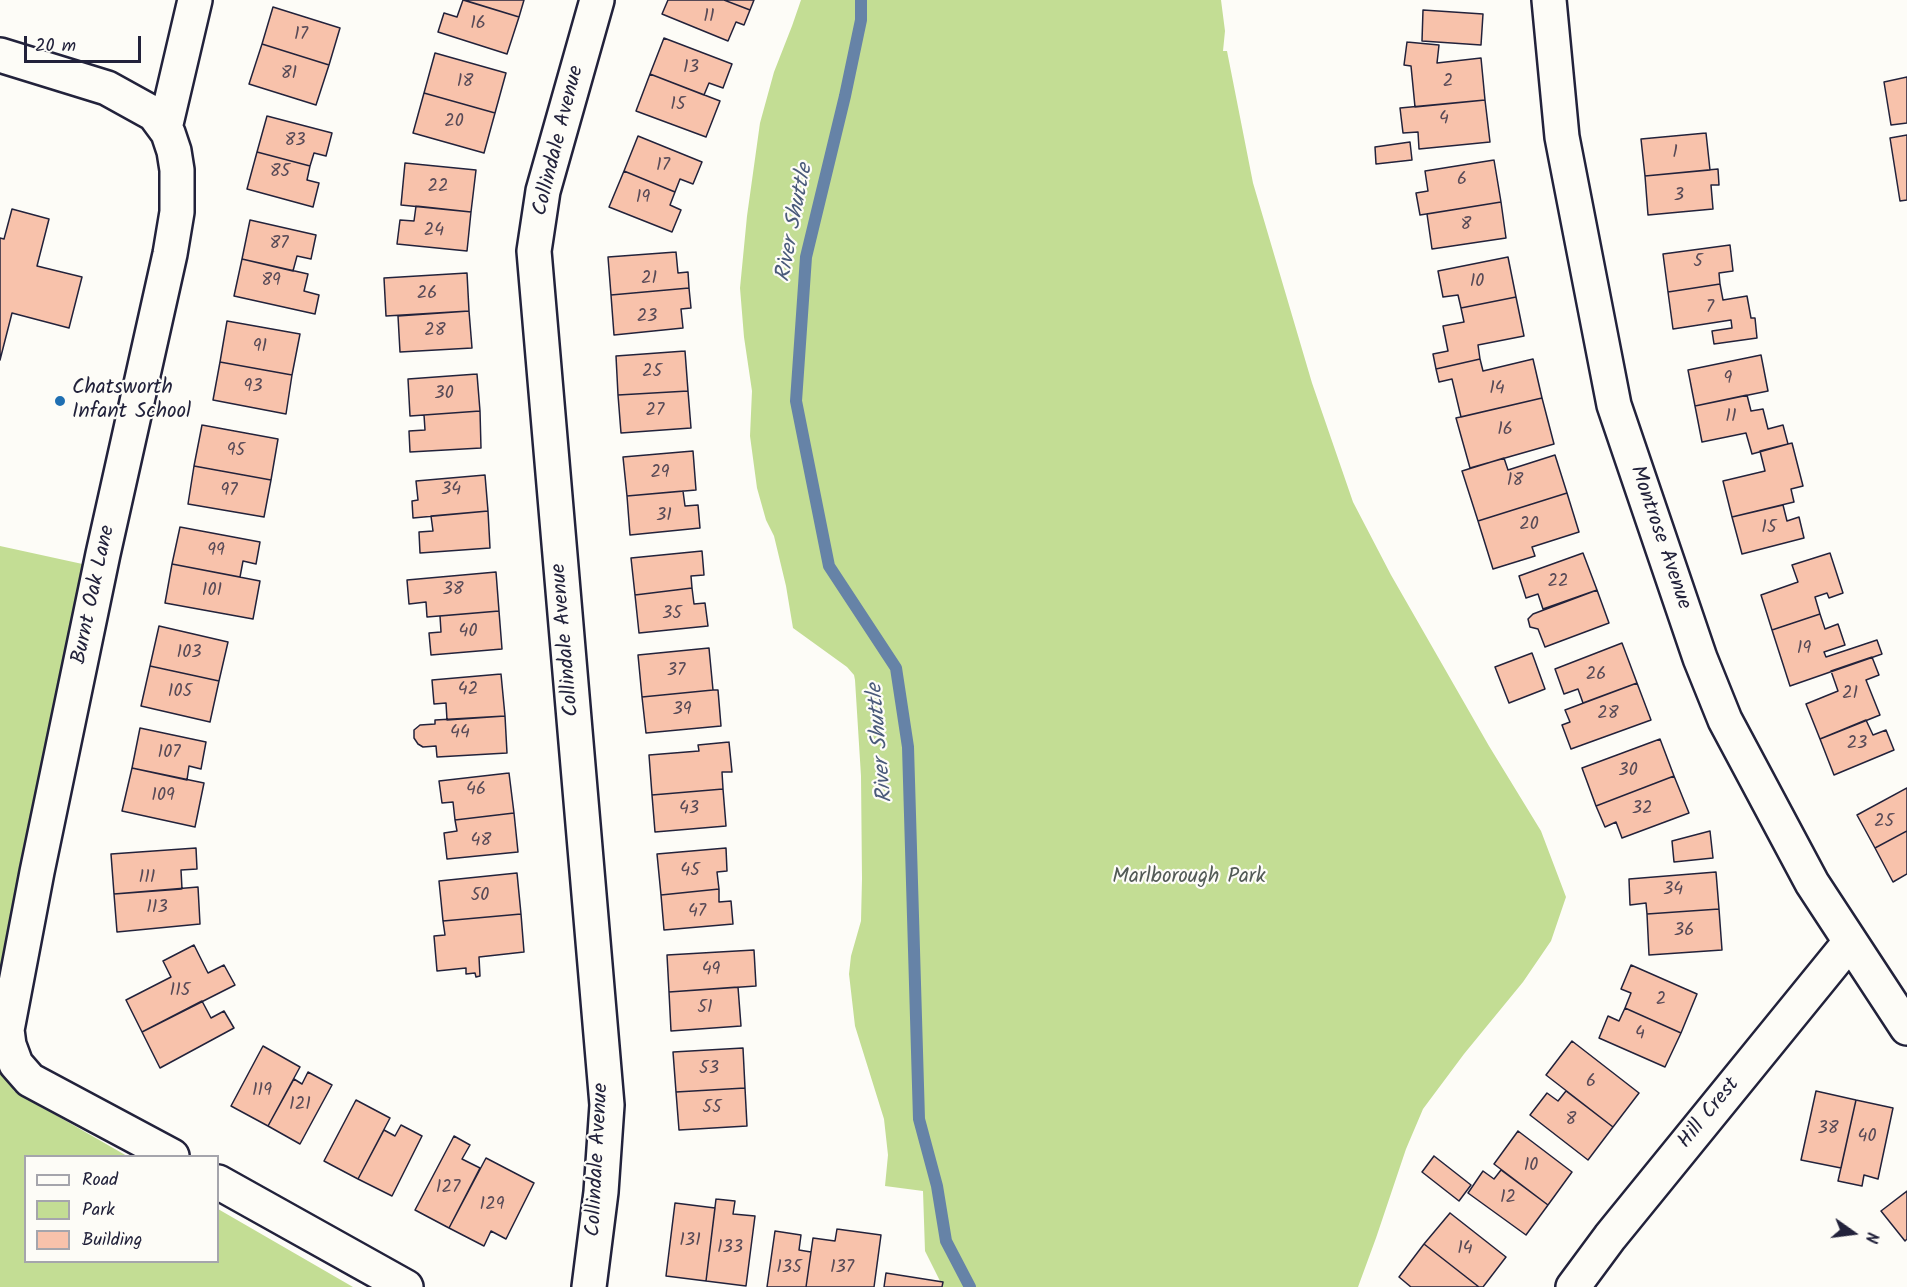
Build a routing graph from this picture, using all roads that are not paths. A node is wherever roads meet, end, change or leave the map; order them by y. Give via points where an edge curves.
1 (195, 0) edge
2 (597, 0) edge
3 (1549, 0) edge
4 (0, 55) edge
5 (165, 128) junction
6 (1850, 942) junction
7 (1907, 1028) edge
8 (169, 1155) edge
9 (219, 1183) edge
10 (406, 1287) edge
11 (589, 1287) edge
12 (1573, 1287) edge

1 - 5 street
2 - 11 street, Collindale Avenue via 543,191 534,251 607,1105
3 - 6 street, Montrose Avenue via 1562,137 1614,405 1725,720 1812,883
4 - 5 street, Burnt Oak Lane via 107,88 154,114
5 - 8 street, Burnt Oak Lane via 177,170 177,212 170,254 103,554 7,1030 16,1064 30,1080
6 - 7 street, Montrose Avenue
6 - 12 street, Hill Crest
9 - 10 street

